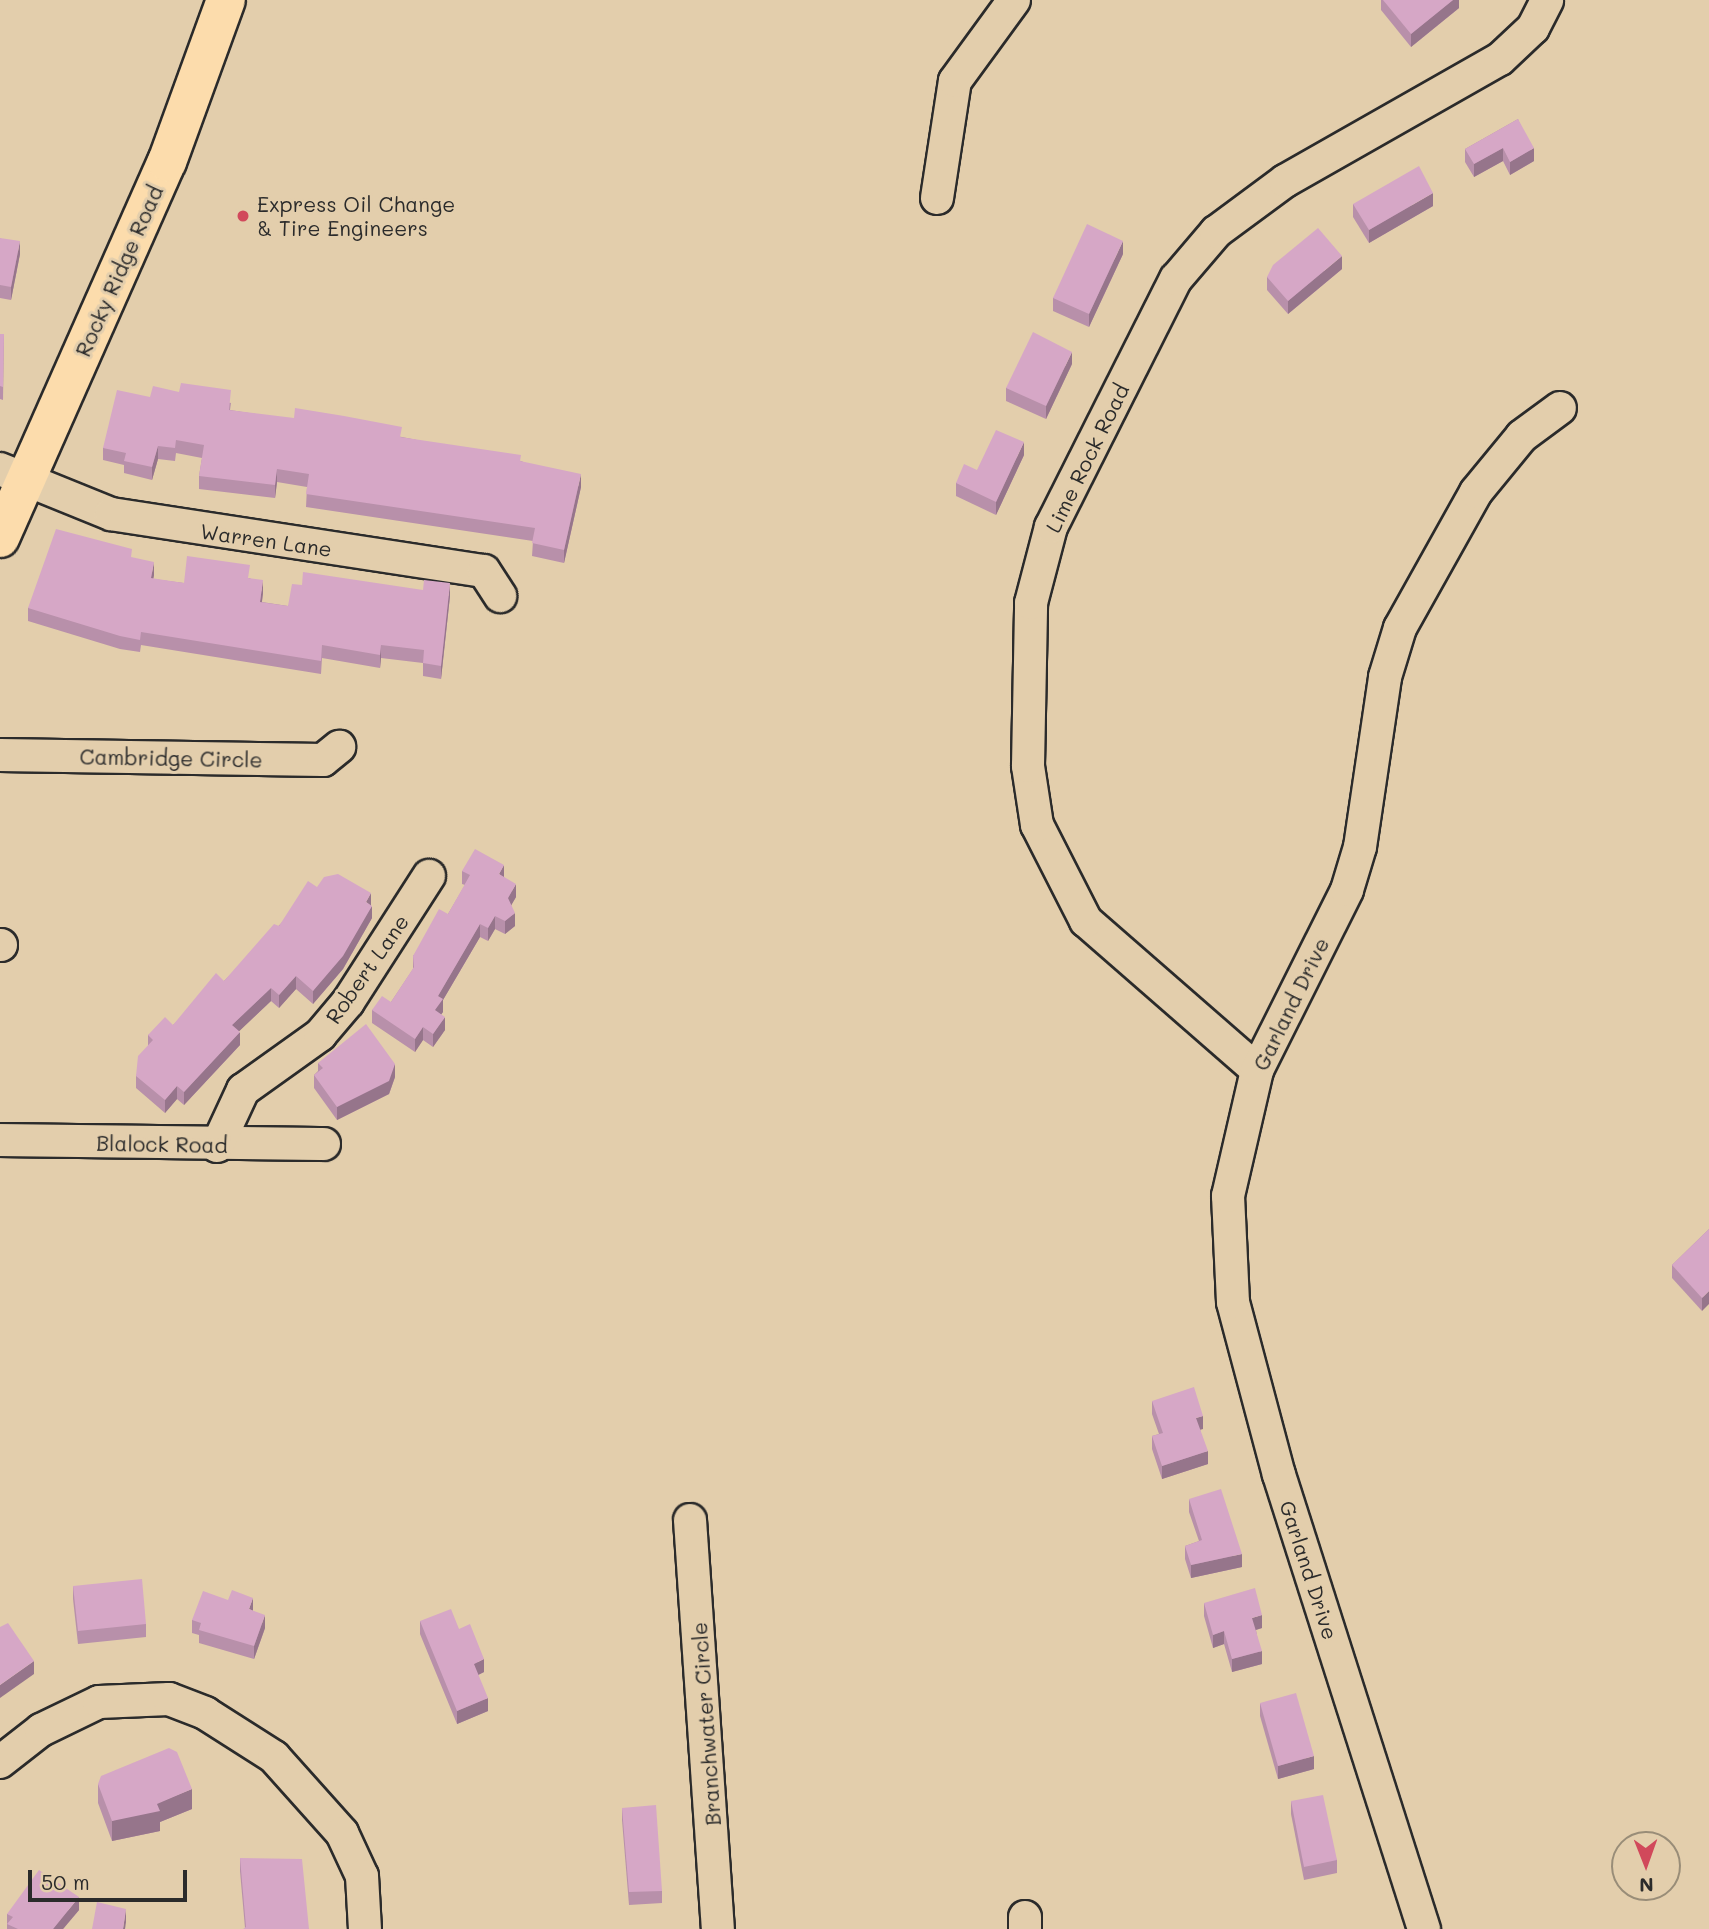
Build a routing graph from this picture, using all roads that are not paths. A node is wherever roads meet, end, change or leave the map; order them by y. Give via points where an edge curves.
1 (226, 0) edge
2 (1014, 0) edge
3 (1547, 0) edge
4 (937, 198) dead end
5 (1560, 408) dead end
6 (13, 473) edge
7 (0, 538) edge
8 (500, 596) dead end
9 (339, 747) dead end
10 (0, 755) edge
11 (429, 876) dead end
12 (1256, 1070) junction
13 (0, 1140) edge
14 (324, 1144) dead end
15 (217, 1146) junction
16 (690, 1520) dead end
17 (0, 1762) edge
18 (365, 1929) edge
19 (718, 1929) edge
20 (1424, 1929) edge

1 - 6 main road, Rocky Ridge Road via 171,152
2 - 4 street via 955,81
3 - 12 street, Lime Rock Road via 1533,28 1500,59 1285,181 1216,232 1176,279 1051,527 1031,603 1028,766 1037,825 1086,921
5 - 12 street, Garland Drive via 1522,436 1476,492 1400,628 1385,677 1360,847 1347,890
6 - 7 main road, Rocky Ridge Road
6 - 8 street, Warren Lane via 111,514 484,571
9 - 10 street, Cambridge Circle via 323,760
11 - 15 street, Robert Lane via 348,1002 320,1035 243,1090
12 - 20 street, Garland Drive via 1228,1196 1233,1303 1280,1480
13 - 15 street, Blalock Road
14 - 15 street, Blalock Road
16 - 19 street, Branchwater Circle
17 - 18 street via 41,1730 99,1702 161,1699 205,1713 274,1757 342,1833 362,1876

